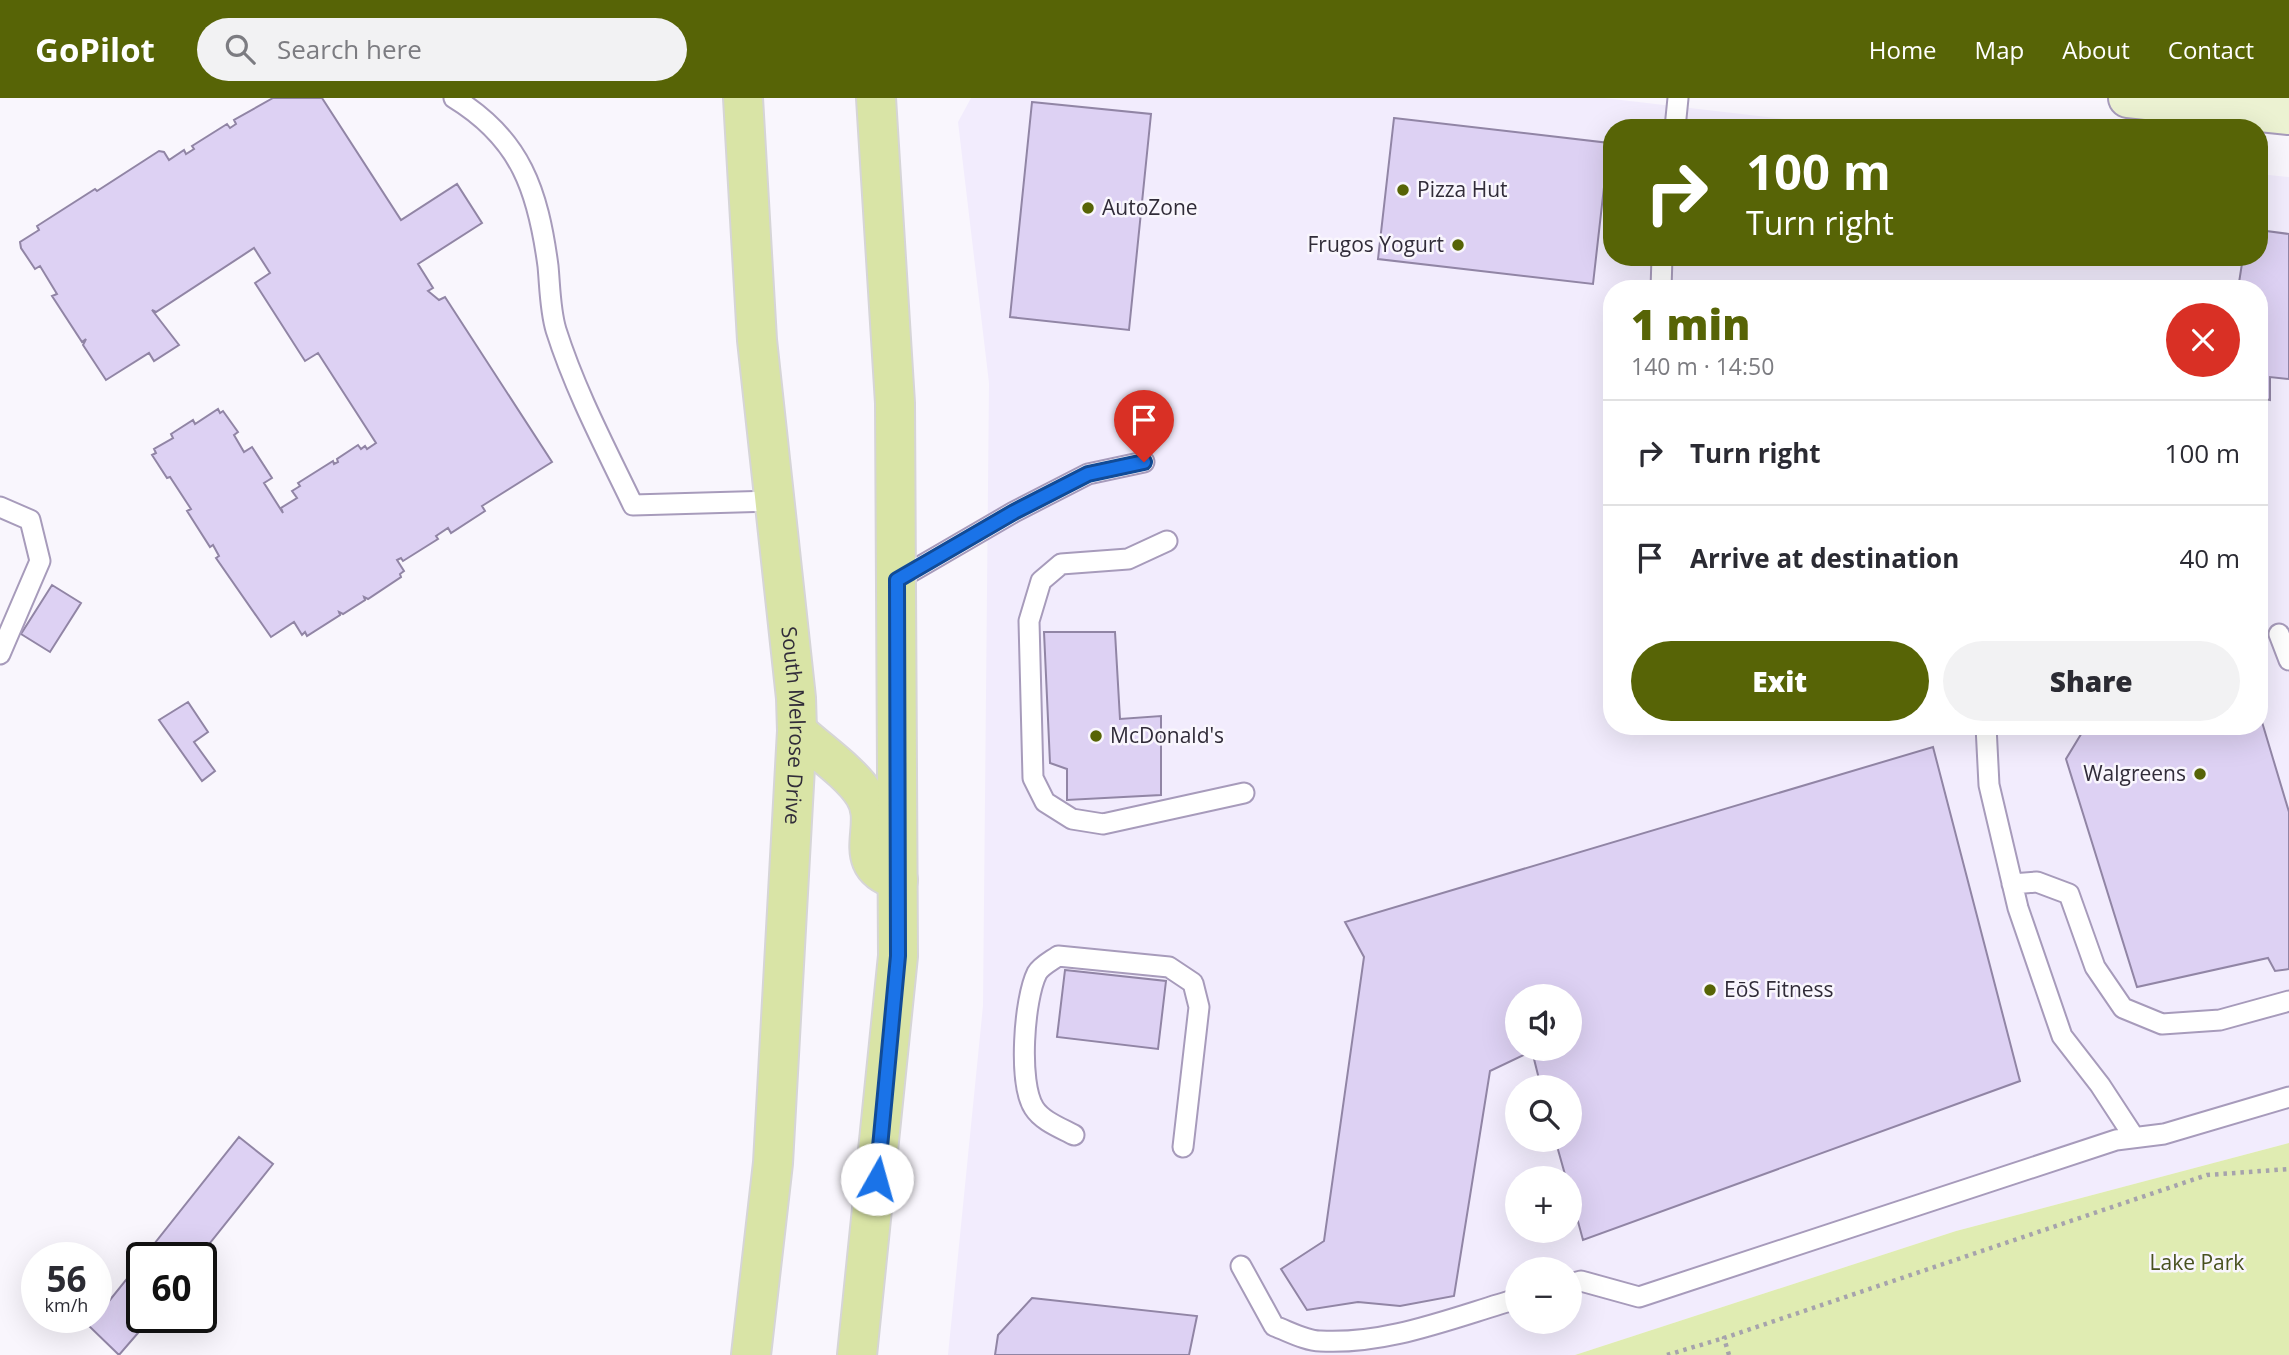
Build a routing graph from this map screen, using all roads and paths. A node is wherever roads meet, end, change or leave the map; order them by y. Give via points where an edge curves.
1 (454, 98) edge
2 (743, 98) edge
3 (876, 98) edge
4 (1678, 98) edge
5 (2128, 98) edge
6 (2289, 115) edge
7 (1676, 119) edge
8 (1144, 462) dead end
9 (774, 502) junction
10 (0, 507) edge
11 (1167, 541) dead end
12 (897, 580) junction
13 (2279, 634) dead end
14 (0, 654) edge
15 (2289, 660) edge
16 (797, 731) junction
17 (1986, 735) edge
18 (1244, 793) dead end
19 (898, 880) junction
20 (2012, 884) junction
21 (2289, 1001) edge
22 (2289, 1097) edge
23 (1074, 1135) dead end
24 (2134, 1138) junction
25 (1183, 1147) dead end
26 (2289, 1169) edge
27 (1241, 1266) dead end
28 (1582, 1281) edge
29 (1505, 1303) edge
30 (1724, 1338) junction
31 (751, 1355) edge
32 (857, 1355) edge
33 (1667, 1355) edge
34 (1730, 1355) edge

1 - 9 lane via 501,134 531,188 545,242 555,327 633,505
2 - 9 main road, South Melrose Drive via 757,340
3 - 12 main road via 895,403
4 - 7 lane
5 - 6 main road
8 - 12 lane via 1088,474
9 - 16 main road, South Melrose Drive
10 - 14 lane via 30,520 40,561
11 - 18 lane via 1128,559 1061,564 1041,581 1029,621 1033,778 1045,802 1072,819 1103,824
12 - 19 main road
13 - 15 lane
16 - 19 main road via 864,794 871,808 871,861 876,870
16 - 31 main road, South Melrose Drive via 773,1163
17 - 20 lane via 1989,785
19 - 32 main road via 890,1062
20 - 21 lane via 2038,882 2068,894 2095,967 2123,1008 2162,1024 2220,1020
20 - 24 lane via 2063,1036
22 - 24 lane via 2164,1134
23 - 25 lane via 1034,1109 1026,1087 1027,1001 1038,970 1058,956 1169,967 1193,983 1199,1007
24 - 28 lane via 2116,1140 1639,1297
26 - 30 path via 2207,1175
27 - 29 lane via 1274,1326 1318,1342 1373,1338
30 - 33 path
30 - 34 path

